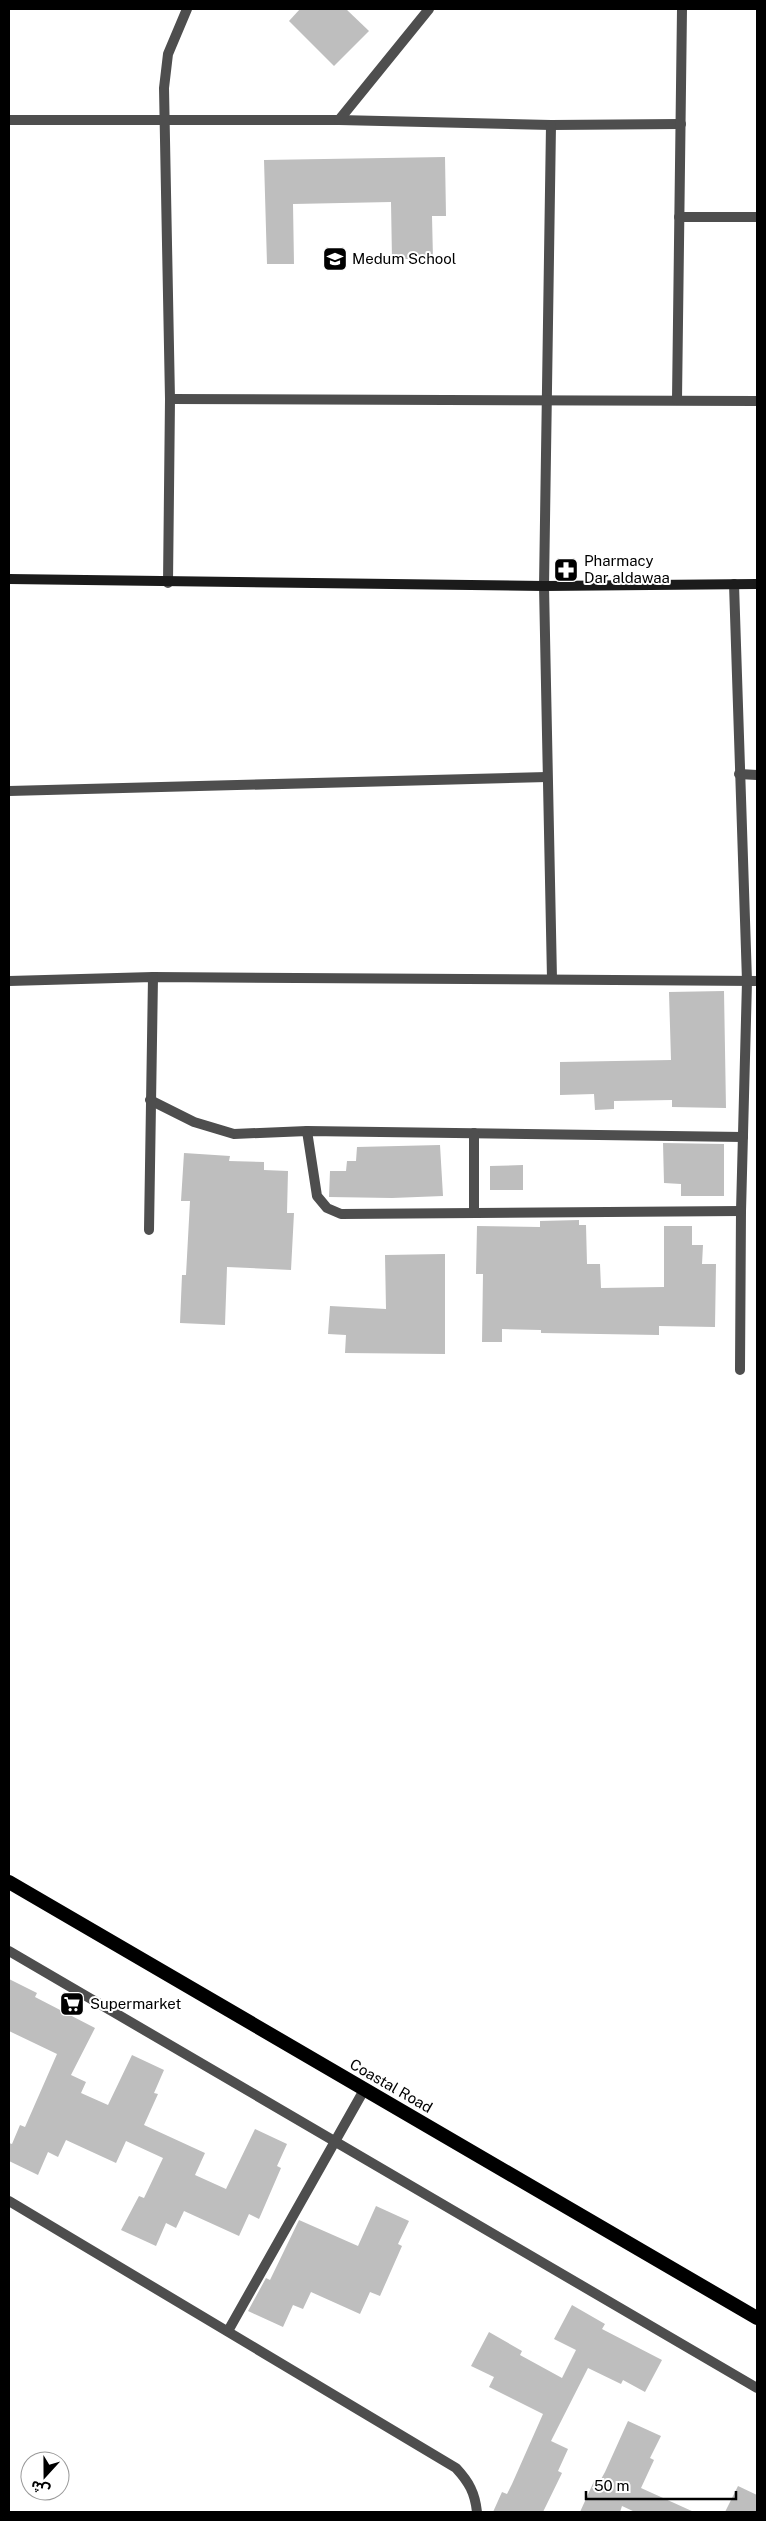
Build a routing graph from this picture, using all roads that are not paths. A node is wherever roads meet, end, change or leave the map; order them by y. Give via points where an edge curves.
1 (187, 9) edge
2 (429, 9) edge
3 (682, 9) edge
4 (9, 120) edge
5 (163, 120) junction
6 (339, 120) junction
7 (680, 124) junction
8 (551, 125) junction
9 (679, 217) junction
10 (757, 217) edge
11 (170, 399) junction
12 (547, 400) junction
13 (677, 400) junction
14 (757, 401) edge
15 (9, 579) edge
16 (168, 583) junction
17 (734, 584) junction
18 (757, 584) edge
19 (544, 586) junction
20 (739, 774) junction
21 (757, 774) edge
22 (547, 777) junction
23 (9, 791) edge
24 (153, 977) junction
25 (552, 979) junction
26 (752, 981) edge
27 (9, 982) edge
28 (150, 1100) junction
29 (306, 1131) junction
30 (474, 1133) junction
31 (743, 1137) junction
32 (741, 1211) junction
33 (474, 1213) junction
34 (149, 1230) dead end
35 (740, 1370) dead end
36 (9, 1882) edge
37 (9, 1951) edge
38 (364, 2090) junction
39 (335, 2141) junction
40 (9, 2201) edge
41 (757, 2318) edge
42 (228, 2330) junction
43 (757, 2388) edge
44 (477, 2512) edge

1 - 5 street via 168,54
2 - 6 street
3 - 7 street
4 - 5 street
5 - 6 street
5 - 11 street
6 - 8 street
7 - 8 street
7 - 9 street
8 - 12 street
9 - 10 street
9 - 13 street
11 - 12 street
11 - 16 street
12 - 13 street
12 - 19 street
13 - 14 street
15 - 16 main road
16 - 19 main road
17 - 18 main road
17 - 19 main road
17 - 20 street
19 - 22 street
20 - 21 street
20 - 26 street
22 - 23 street
22 - 25 street
24 - 25 street
24 - 27 street
24 - 28 street
25 - 26 street
26 - 31 street
28 - 29 street via 194,1122 234,1134
28 - 34 street
29 - 30 street
29 - 33 street via 317,1196 327,1208 341,1214
30 - 31 street
30 - 33 street
31 - 32 street
32 - 33 street
32 - 35 street
36 - 38 highway, Coastal Road
37 - 39 street
38 - 39 street
38 - 41 highway, Coastal Road
39 - 42 street
39 - 43 street
40 - 42 street
42 - 44 street via 456,2468 475,2494

